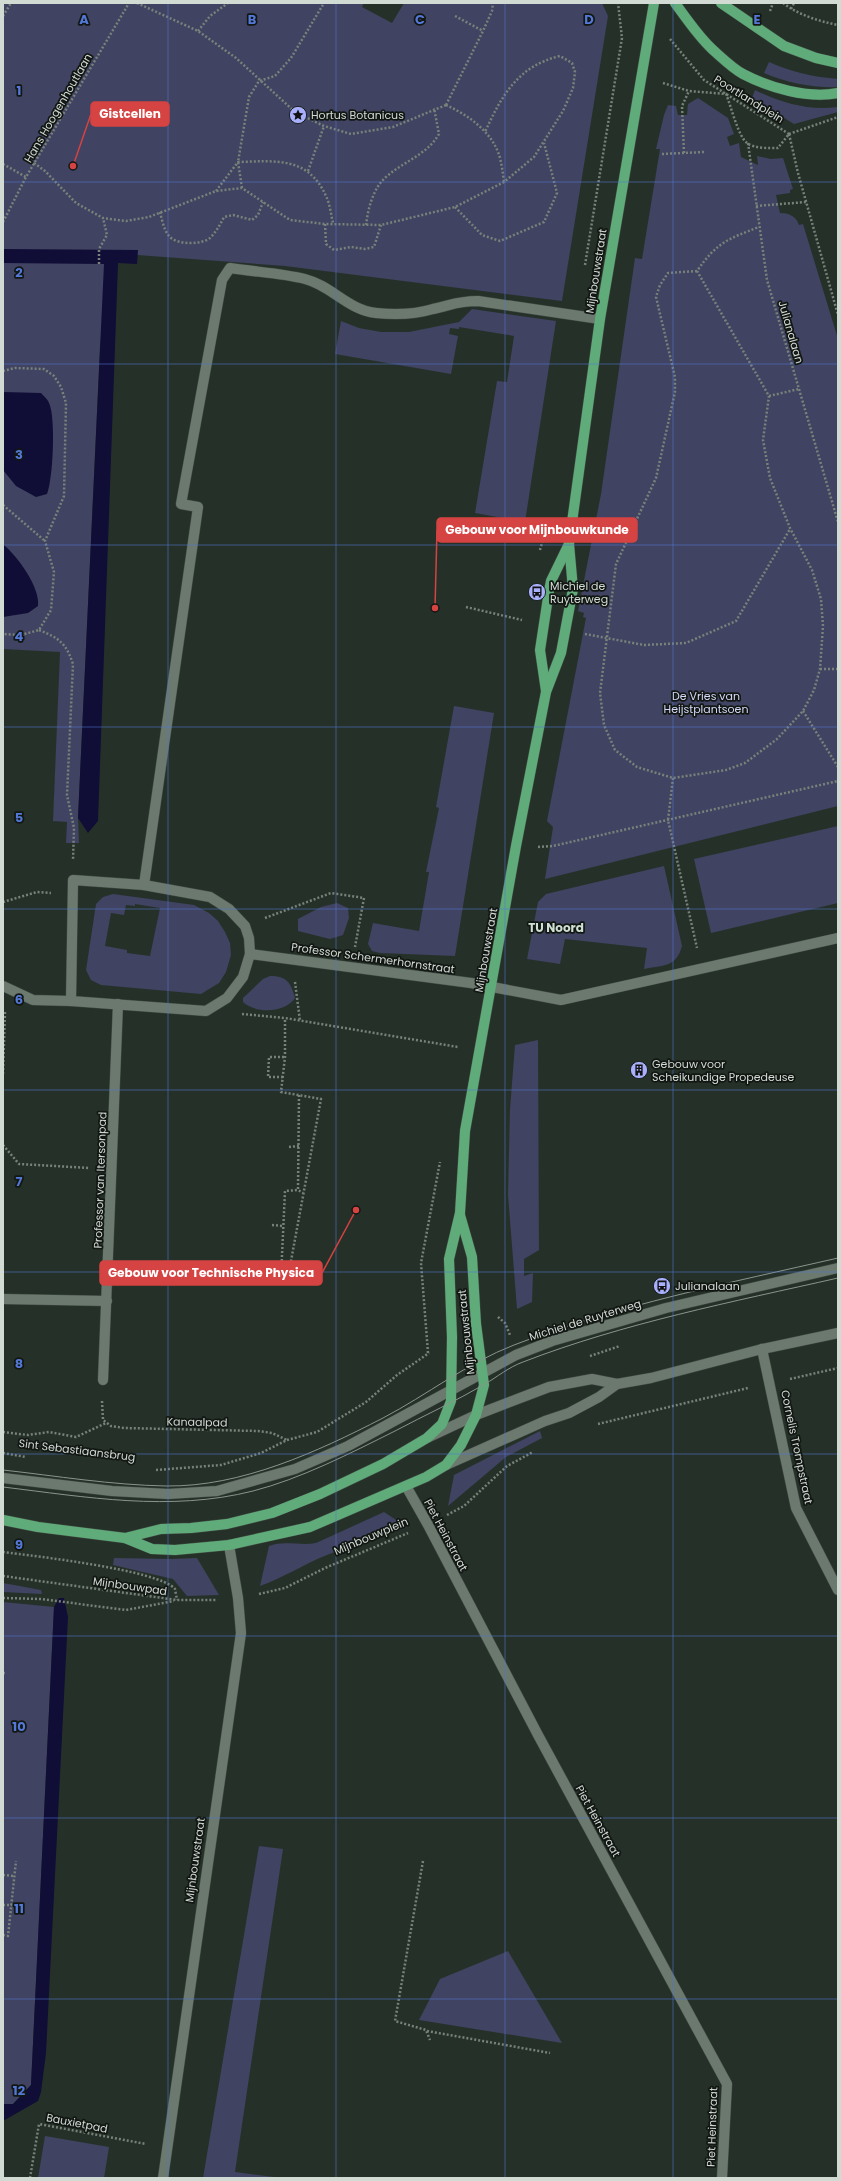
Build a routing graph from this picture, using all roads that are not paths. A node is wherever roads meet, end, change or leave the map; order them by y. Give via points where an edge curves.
1 (654, 3) edge
2 (675, 3) edge
3 (721, 3) edge
4 (838, 64) edge
5 (838, 93) edge
6 (600, 319) junction
7 (569, 544) junction
8 (546, 692) junction
9 (144, 885) junction
10 (838, 938) edge
11 (250, 954) junction
12 (4, 986) edge
13 (492, 987) junction
14 (71, 1001) junction
15 (118, 1004) junction
16 (460, 1213) junction
17 (838, 1268) edge
18 (3, 1299) edge
19 (107, 1301) junction
20 (838, 1332) edge
21 (762, 1349) junction
22 (483, 1373) junction
23 (103, 1380) dead end
24 (617, 1384) junction
25 (453, 1389) junction
26 (476, 1415) junction
27 (427, 1438) junction
28 (446, 1465) junction
29 (3, 1478) edge
30 (406, 1486) junction
31 (3, 1520) edge
32 (125, 1538) junction
33 (228, 1545) junction
34 (838, 1590) edge
35 (163, 2178) edge
36 (722, 2178) edge

1 - 6 main road, Mijnbouwstraat
2 - 5 main road via 710,48 742,73 766,84 789,90 823,96
3 - 4 main road via 784,46
6 - 7 main road, Mijnbouwstraat
6 - 9 street via 478,301 458,301 433,310 375,313 354,308 324,287 306,279 230,268 222,280 181,504 198,507
7 - 8 main road, Mijnbouwstraat via 574,589 561,653
7 - 8 main road, Mijnbouwstraat via 551,581 540,650
8 - 13 main road, Mijnbouwstraat
9 - 11 street via 210,897 229,910 245,926
9 - 14 street via 73,880
10 - 13 street, Professor Schermerhornstraat via 561,1000
11 - 13 street, Professor Schermerhornstraat
11 - 15 street via 243,977 227,998 206,1011
12 - 14 street via 33,1000
13 - 16 main road, Mijnbouwstraat via 465,1131
14 - 15 street
15 - 19 street, Professor van Itersonpad
16 - 22 main road, Mijnbouwstraat via 472,1257 476,1324
16 - 25 main road, Mijnbouwstraat via 449,1259
17 - 22 street, Michiel de Ruyterweg via 666,1308 552,1341 516,1355
18 - 19 street
19 - 23 street, Professor van Itersonpad
20 - 21 street
21 - 24 street via 651,1378
21 - 34 street, Cornelis Trompstraat via 796,1508
22 - 25 street
22 - 26 main road, Mijnbouwstraat via 484,1385
24 - 26 street via 592,1378 549,1387
24 - 28 street via 569,1414 545,1421
25 - 27 main road, Mijnbouwstraat via 442,1424
25 - 29 street via 348,1446 295,1469 217,1491 168,1494 112,1491
26 - 27 street
26 - 28 main road, Mijnbouwstraat via 461,1445
27 - 32 main road via 383,1464 320,1494 272,1513 227,1524 161,1529
28 - 30 main road
30 - 33 main road via 310,1527
30 - 36 street, Piet Heinstraat via 727,2084
31 - 32 main road
32 - 33 main road via 152,1549 175,1550
33 - 35 street, Mijnbouwstraat via 238,1598 241,1633

